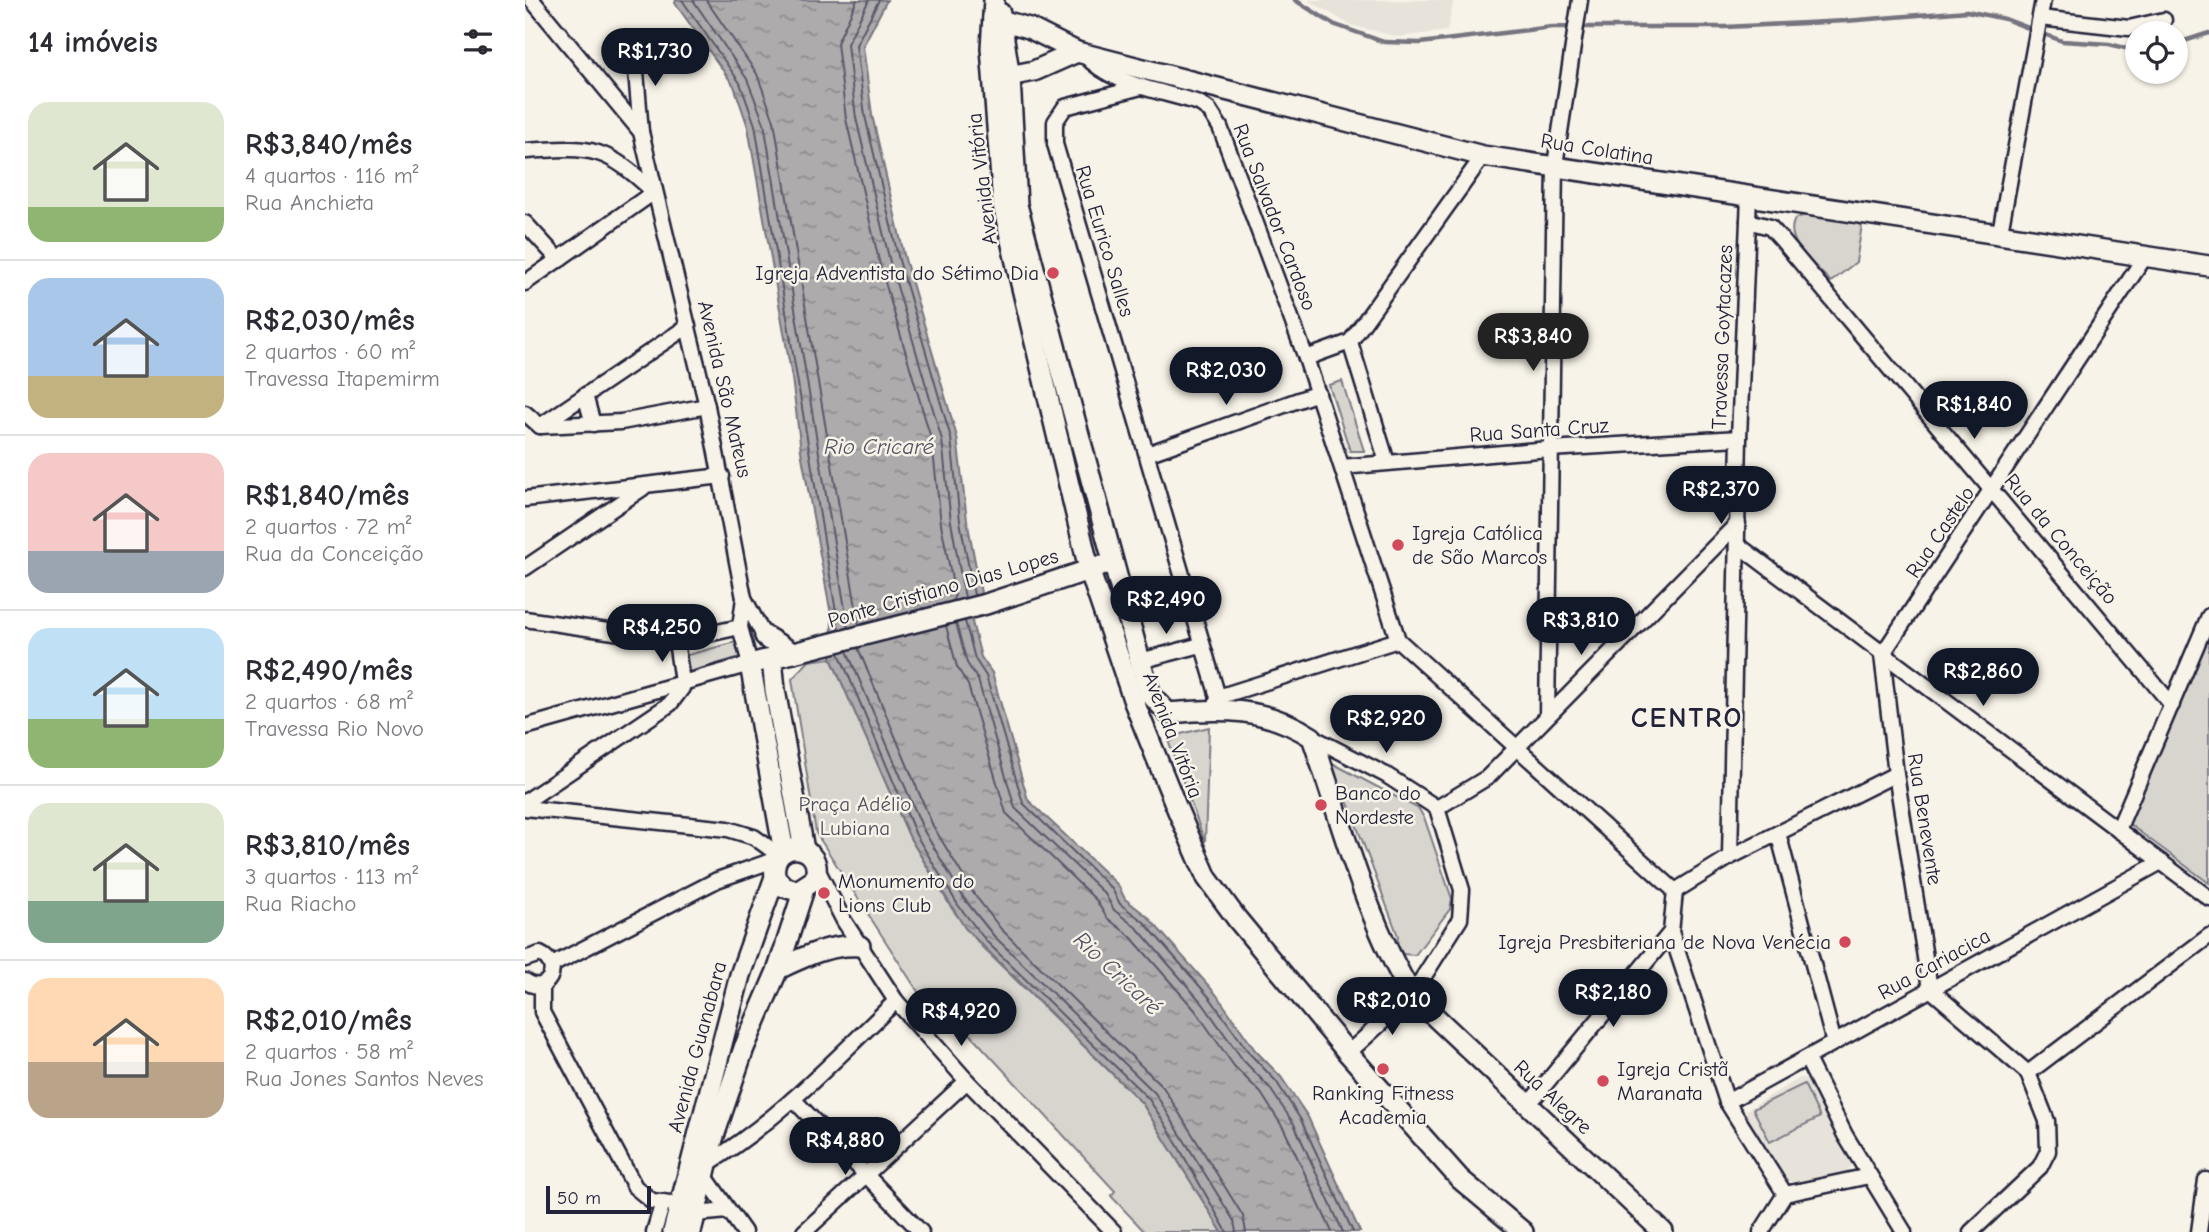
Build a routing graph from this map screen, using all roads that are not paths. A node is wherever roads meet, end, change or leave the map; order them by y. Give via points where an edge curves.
1 (532, 0) edge
2 (1580, 0) edge
3 (2043, 0) edge
4 (996, 10) edge
5 (2164, 20) dead end
6 (2038, 27) junction
7 (1029, 28) junction
8 (634, 47) dead end
9 (1081, 53) junction
10 (1034, 71) junction
11 (1004, 84) junction
12 (1145, 86) junction
13 (641, 132) junction
14 (525, 151) edge
15 (1483, 156) junction
16 (1555, 165) junction
17 (654, 192) junction
18 (1749, 196) junction
19 (1773, 200) junction
20 (1748, 221) junction
21 (525, 223) edge
22 (1770, 227) junction
23 (2000, 232) junction
24 (2146, 255) junction
25 (559, 260) junction
26 (2209, 266) edge
27 (525, 284) edge
28 (688, 326) junction
29 (1350, 342) junction
30 (1306, 358) junction
31 (1318, 393) junction
32 (585, 396) junction
33 (707, 406) junction
34 (525, 413) edge
35 (593, 424) junction
36 (540, 426) junction
37 (1739, 438) junction
38 (1549, 449) junction
39 (1147, 454) junction
40 (1387, 462) junction
41 (1342, 467) junction
42 (722, 476) junction
43 (645, 487) junction
44 (1993, 490) junction
45 (525, 499) edge
46 (1738, 523) junction
47 (1738, 545) junction
48 (1113, 562) junction
49 (525, 568) edge
50 (1089, 569) junction
51 (744, 598) junction
52 (2209, 616) edge
53 (525, 619) edge
54 (740, 627) junction
55 (765, 636) junction
56 (1398, 640) junction
57 (676, 641) junction
58 (1201, 645) junction
59 (801, 651) junction
60 (1882, 655) junction
61 (772, 658) junction
62 (1140, 662) junction
63 (750, 664) junction
64 (683, 682) junction
65 (775, 690) junction
66 (1217, 703) junction
67 (2172, 705) junction
68 (1168, 713) junction
69 (1547, 716) junction
70 (525, 727) edge
71 (1312, 737) junction
72 (1516, 749) junction
73 (1162, 766) junction
74 (1896, 774) junction
75 (525, 805) edge
76 (1437, 808) junction
77 (2118, 830) junction
78 (1778, 834) junction
79 (804, 850) junction
80 (1730, 857) junction
81 (2161, 862) junction
82 (778, 863) junction
83 (816, 866) junction
84 (807, 887) junction
85 (1675, 891) junction
86 (2209, 898) edge
87 (844, 921) junction
88 (1671, 932) junction
89 (2209, 936) edge
90 (860, 946) junction
91 (526, 956) edge
92 (552, 965) junction
93 (778, 969) junction
94 (525, 981) edge
95 (542, 986) junction
96 (1930, 989) junction
97 (1412, 995) junction
98 (896, 1001) junction
99 (1834, 1043) junction
100 (1348, 1053) junction
101 (1807, 1059) junction
102 (2028, 1073) junction
103 (967, 1082) junction
104 (793, 1098) junction
105 (1727, 1102) junction
106 (1528, 1105) junction
107 (713, 1139) junction
108 (739, 1145) junction
109 (706, 1169) junction
110 (866, 1175) junction
111 (1869, 1176) junction
112 (2206, 1180) dead end
113 (1785, 1194) junction
114 (728, 1211) junction
115 (682, 1213) edge
116 (654, 1232) edge
117 (673, 1232) edge
118 (744, 1232) edge
119 (804, 1232) edge
120 (921, 1232) edge
121 (1114, 1232) edge
122 (1523, 1232) edge
123 (1663, 1232) edge
124 (1761, 1232) edge
125 (1905, 1232) edge
126 (1971, 1232) edge
127 (2199, 1232) edge

1 - 13 street
2 - 16 street
3 - 6 street
4 - 7 main road, Rua Colatina
4 - 11 main road, Avenida Vitória
5 - 6 street via 2129,28
6 - 23 street
7 - 9 main road, Rua Colatina
7 - 10 main road via 1038,49
8 - 13 street, Avenida São Mateus
9 - 10 main road
9 - 12 street, Rua Salvador Cardoso via 1102,71
9 - 15 main road, Rua Colatina
10 - 11 main road
11 - 48 main road, Avenida Vitória via 1017,205
11 - 50 main road, Avenida Vitória via 1003,205
12 - 30 street, Rua Salvador Cardoso via 1199,103 1213,115
12 - 39 street, Rua Eurico Salles via 1065,107 1057,115 1054,133
13 - 17 street, Avenida São Mateus
14 - 17 street via 570,148 604,153 627,166
15 - 16 main road, Rua Colatina
15 - 29 street
16 - 18 main road, Rua Colatina
16 - 38 street
17 - 25 street
17 - 28 street, Avenida São Mateus
18 - 19 main road, Rua Colatina
18 - 20 street, Travessa Goytacazes
19 - 22 street
19 - 23 main road, Rua Colatina
20 - 22 street
20 - 37 street, Travessa Goytacazes
21 - 25 street
22 - 44 street, Rua da Conceição
23 - 24 main road, Rua Colatina
24 - 26 main road, Rua Colatina
24 - 44 street, Rua Castelo
25 - 27 street
28 - 32 street
28 - 33 street, Avenida São Mateus
29 - 30 street
29 - 40 street
30 - 31 street, Rua Salvador Cardoso
31 - 39 street
31 - 41 street, Rua Salvador Cardoso
32 - 35 street
32 - 36 street
33 - 35 street
33 - 42 street, Avenida São Mateus
34 - 36 street
35 - 36 street
37 - 38 street, Rua Santa Cruz
37 - 46 street, Travessa Goytacazes
38 - 40 street, Rua Santa Cruz
38 - 69 street
39 - 58 street, Rua Eurico Salles
40 - 41 street, Rua Santa Cruz
41 - 56 street, Rua Salvador Cardoso
42 - 43 street
42 - 51 street, Avenida São Mateus
43 - 45 street
43 - 49 street
44 - 60 street, Rua Castelo
44 - 67 street, Rua da Conceição
46 - 47 street, Travessa Goytacazes
46 - 69 street
47 - 60 street
47 - 80 street, Travessa Goytacazes
48 - 50 main road, Ponte Cristiano Dias Lopes
48 - 62 main road, Avenida Vitória
50 - 59 main road, Ponte Cristiano Dias Lopes via 986,604
50 - 73 main road, Avenida Vitória via 1134,702
51 - 54 street, Avenida São Mateus
51 - 55 street, Avenida São Mateus
52 - 67 street
53 - 57 street
54 - 57 street
54 - 63 street, Avenida São Mateus
55 - 59 main road
55 - 61 street, Avenida São Mateus
56 - 66 street
56 - 72 street
57 - 64 street
58 - 62 street
58 - 66 street, Rua Eurico Salles
59 - 61 main road, Ponte Cristiano Dias Lopes
59 - 65 main road
60 - 74 street, Rua Benevente
60 - 77 street
61 - 63 main road, Ponte Cristiano Dias Lopes
61 - 65 main road
62 - 68 main road, Avenida Vitória via 1151,695
63 - 64 street
63 - 82 main road, Avenida São Mateus
64 - 70 street
64 - 75 street via 663,709
65 - 79 main road
66 - 68 main road
66 - 71 main road via 1289,722
67 - 77 street
68 - 73 main road via 1162,734
69 - 72 street
71 - 76 street via 1386,775
71 - 97 main road, Rua Alegre via 1380,932
72 - 76 street via 1476,787
72 - 85 street
73 - 100 main road, Avenida Vitória via 1207,878
74 - 78 street
74 - 96 street, Rua Benevente
75 - 82 street via 728,829 754,837
76 - 97 street via 1462,890 1463,909
77 - 81 street
78 - 80 street
78 - 99 street
79 - 82 main road
79 - 83 main road
80 - 85 street
81 - 86 street
81 - 96 street, Rua Cariacica
82 - 84 main road via 790,890
82 - 92 street via 744,869
82 - 115 main road, Avenida Guanabara via 740,975
83 - 84 main road, Avenida Guanabara via 817,873
83 - 87 street
84 - 87 street
84 - 93 main road, Avenida Guanabara
85 - 88 street
87 - 90 street
88 - 105 street
88 - 106 street
89 - 102 street
90 - 93 main road via 821,950
90 - 98 street
91 - 92 street via 540,954
92 - 95 street via 550,979
93 - 107 main road, Avenida Guanabara via 744,1048
94 - 95 street
95 - 115 street via 542,1012 625,1170 641,1194
96 - 99 street, Rua Cariacica
96 - 102 street
97 - 100 street
97 - 106 main road, Rua Alegre
98 - 103 street
98 - 104 street
99 - 101 street, Rua Cariacica
100 - 122 main road, Avenida Vitória via 1461,1179
101 - 105 street, Rua Cariacica
101 - 111 street
102 - 126 street via 2047,1121 2050,1139 2045,1160
103 - 110 street
103 - 121 street
104 - 108 street
104 - 110 street
105 - 113 street
106 - 123 main road, Rua Alegre
107 - 108 street
107 - 109 main road, Avenida Guanabara
108 - 109 street
109 - 114 street
109 - 115 main road, Avenida Guanabara
110 - 119 street
110 - 120 street
111 - 113 street
111 - 125 street
112 - 127 street
113 - 124 street
114 - 115 street
114 - 118 street
115 - 116 street
115 - 117 main road, Avenida Guanabara

